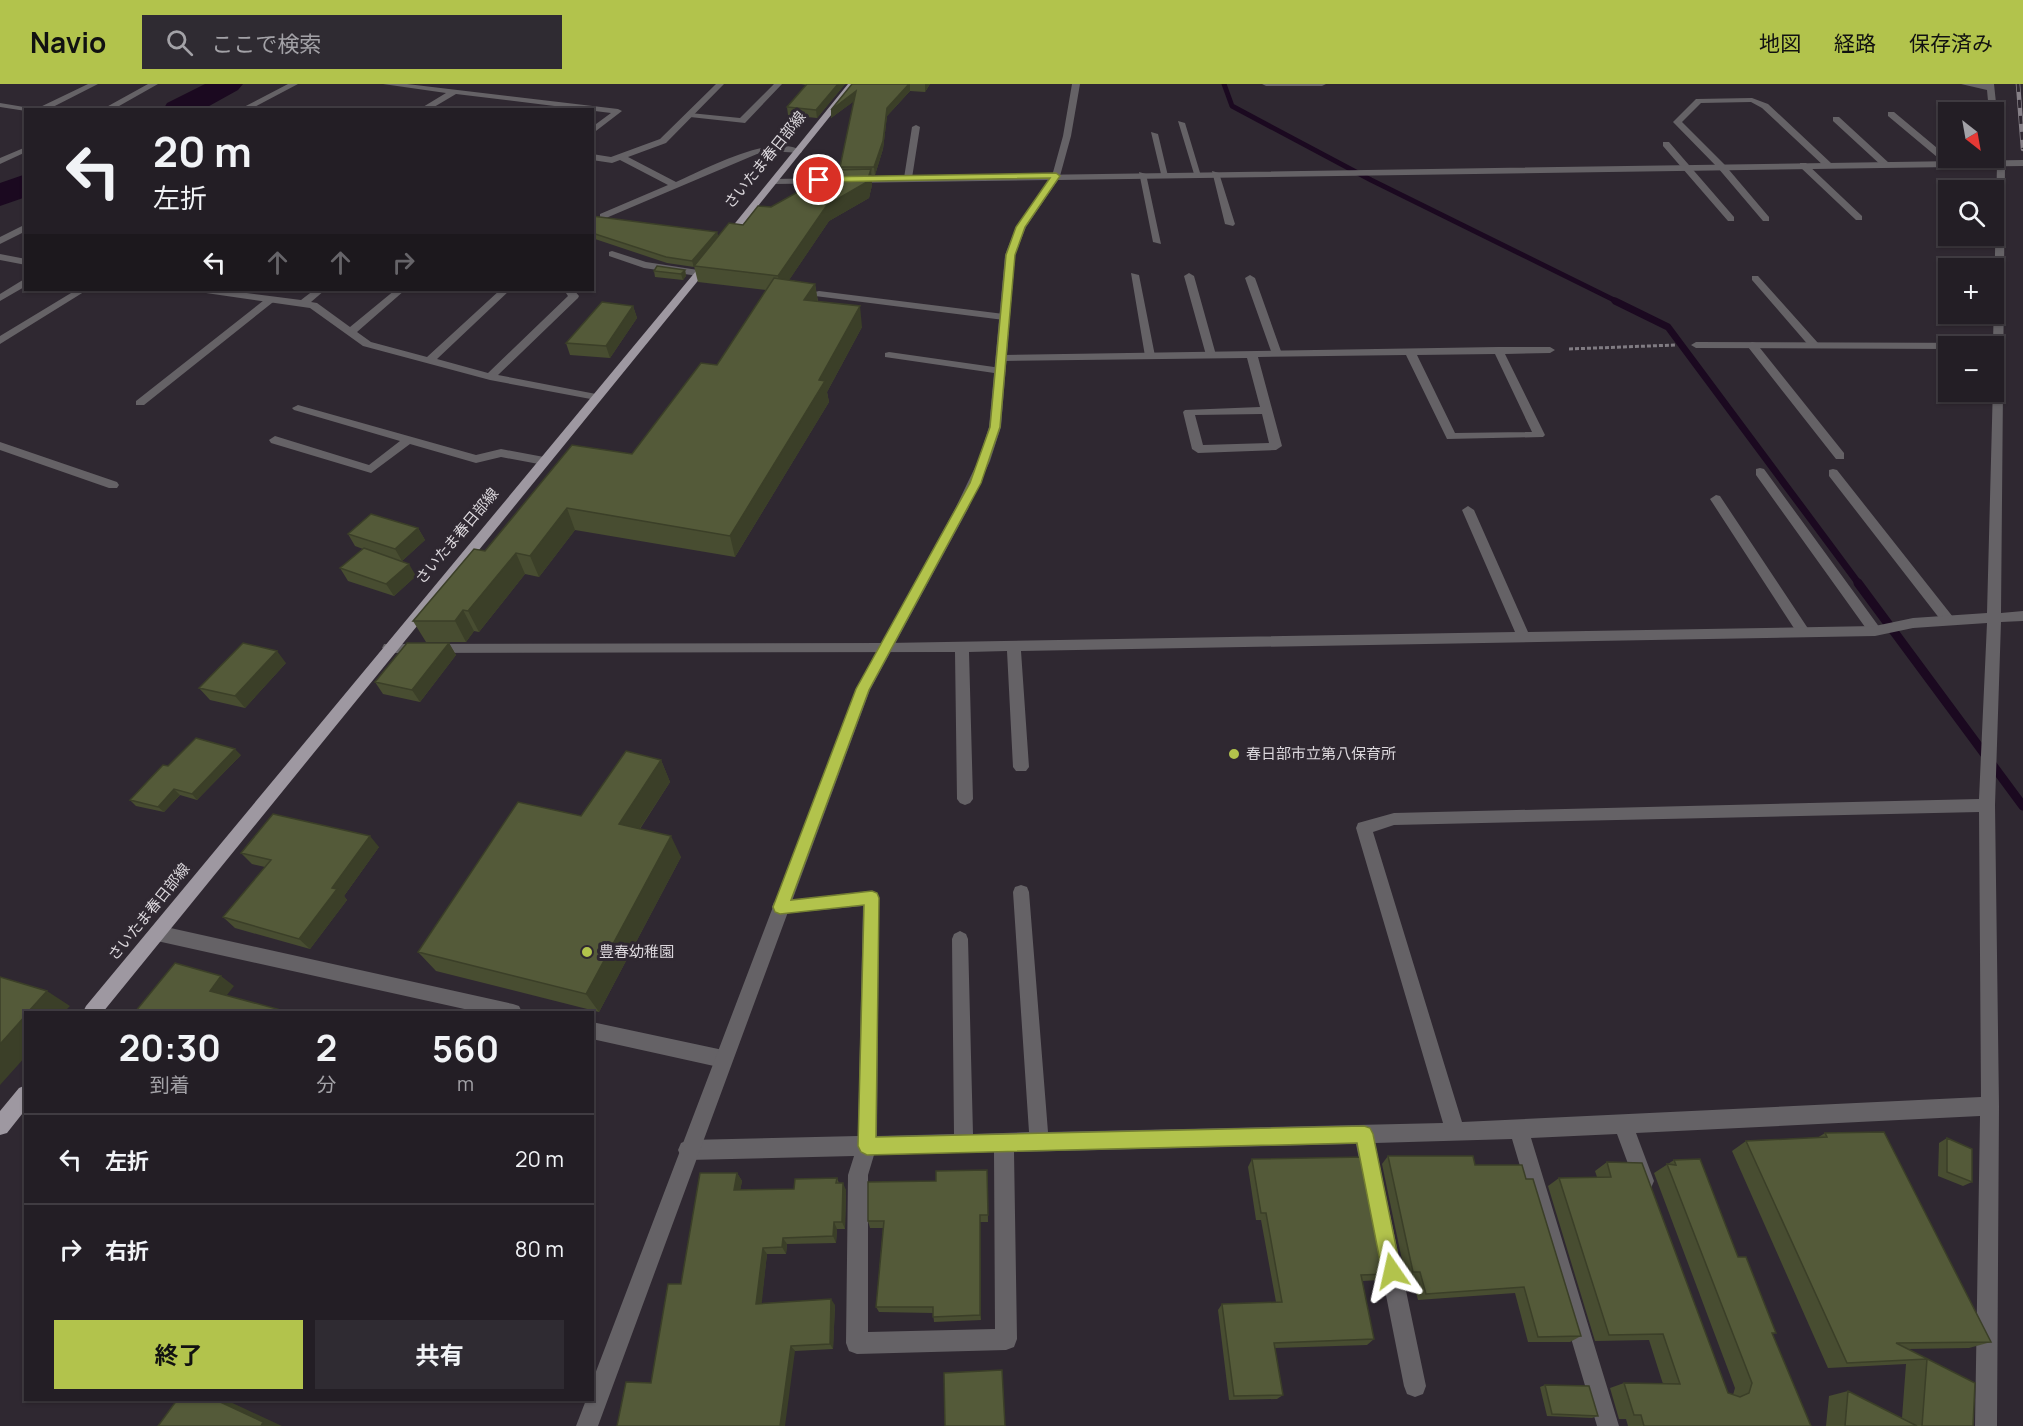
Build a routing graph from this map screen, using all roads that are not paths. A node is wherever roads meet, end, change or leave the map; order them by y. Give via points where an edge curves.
1 (94, 84) edge
2 (154, 84) edge
3 (294, 84) edge
4 (387, 84) edge
5 (467, 84) edge
6 (720, 84) edge
7 (778, 84) edge
8 (852, 84) edge
9 (1076, 84) edge
10 (1266, 84) edge
11 (1322, 84) edge
12 (1965, 84) edge
13 (1990, 86) edge
14 (453, 93) junction
15 (1992, 102) edge
16 (0, 105) edge
17 (43, 108) edge
18 (109, 108) edge
19 (246, 108) edge
20 (426, 108) edge
21 (590, 108) edge
22 (594, 108) edge
23 (24, 109) edge
24 (1892, 114) dead end
25 (690, 115) junction
26 (1836, 119) dead end
27 (1181, 123) dead end
28 (916, 127) dead end
29 (594, 130) edge
30 (1154, 134) dead end
31 (1666, 144) dead end
32 (24, 150) edge
33 (798, 151) junction
34 (1938, 153) edge
35 (594, 157) edge
36 (621, 157) junction
37 (0, 162) edge
38 (2023, 163) edge
39 (2004, 164) edge
40 (1803, 165) junction
41 (1828, 165) junction
42 (1886, 165) junction
43 (1938, 165) edge
44 (1683, 166) junction
45 (1721, 166) junction
46 (2001, 168) edge
47 (1215, 173) junction
48 (1143, 174) junction
49 (1166, 174) junction
50 (1198, 174) junction
51 (1056, 176) junction
52 (908, 178) junction
53 (775, 181) junction
54 (675, 185) junction
55 (603, 216) edge
56 (1859, 218) dead end
57 (1731, 219) dead end
58 (1766, 219) dead end
59 (1230, 224) dead end
60 (24, 228) edge
61 (0, 241) edge
62 (1158, 242) dead end
63 (612, 254) dead end
64 (2, 260) edge
65 (24, 262) edge
66 (698, 273) junction
67 (1134, 275) dead end
68 (1189, 276) dead end
69 (1250, 278) dead end
70 (1755, 278) dead end
71 (24, 282) edge
72 (80, 291) edge
73 (213, 291) edge
74 (319, 291) edge
75 (399, 291) edge
76 (504, 291) edge
77 (570, 291) edge
78 (819, 294) dead end
79 (0, 298) edge
80 (272, 299) junction
81 (302, 304) junction
82 (1004, 317) junction
83 (351, 331) junction
84 (1998, 336) edge
85 (0, 341) edge
86 (1696, 345) road end
87 (1752, 345) junction
88 (1814, 345) junction
89 (1938, 346) edge
90 (1498, 350) junction
91 (1550, 350) road end
92 (1410, 352) junction
93 (1252, 354) junction
94 (1277, 354) junction
95 (889, 355) dead end
96 (1211, 355) junction
97 (1150, 356) junction
98 (429, 361) junction
99 (1001, 365) junction
100 (490, 377) junction
101 (596, 397) junction
102 (1997, 402) edge
103 (140, 403) dead end
104 (298, 408) dead end
105 (1266, 410) junction
106 (408, 440) junction
107 (276, 441) dead end
108 (0, 446) edge
109 (1840, 456) dead end
110 (544, 461) junction
111 (1761, 472) dead end
112 (1833, 473) dead end
113 (113, 484) dead end
114 (1716, 499) dead end
115 (1468, 510) dead end
116 (1994, 616) junction
117 (2023, 616) edge
118 (1948, 620) junction
119 (1875, 632) junction
120 (1804, 633) junction
121 (1524, 638) junction
122 (1014, 646) junction
123 (962, 647) junction
124 (389, 648) junction
125 (887, 648) junction
126 (1021, 767) dead end
127 (965, 799) dead end
128 (1987, 805) junction
129 (1021, 892) dead end
130 (780, 907) junction
131 (157, 933) junction
132 (960, 939) dead end
133 (93, 1011) edge
134 (508, 1011) edge
135 (594, 1030) edge
136 (723, 1059) junction
137 (24, 1096) edge
138 (1990, 1106) junction
139 (1623, 1124) junction
140 (0, 1126) edge
141 (1519, 1129) junction
142 (1455, 1132) junction
143 (1364, 1134) junction
144 (1039, 1142) junction
145 (1004, 1143) junction
146 (964, 1144) junction
147 (867, 1146) junction
148 (688, 1150) junction
149 (1652, 1201) edge
150 (1415, 1386) dead end
151 (586, 1426) edge
152 (1608, 1426) edge
153 (1986, 1426) edge

1 - 17 street
2 - 18 street
3 - 19 street
4 - 14 street
5 - 14 street
6 - 25 street
7 - 25 street via 742,121
8 - 33 main road, さいたま春日部線
9 - 51 street
10 - 11 street
12 - 13 street
13 - 15 street
14 - 20 street
14 - 21 street
16 - 23 street
22 - 29 street via 618,111
24 - 34 street
25 - 36 street via 663,141
26 - 42 street
27 - 50 street
28 - 52 street
30 - 49 street
31 - 44 street
32 - 37 street
33 - 53 main road, さいたま春日部線
33 - 54 street via 770,148 754,152
35 - 36 street
36 - 54 street
38 - 39 street
40 - 41 street
40 - 45 street
40 - 56 street
41 - 42 street
41 - 45 street via 1765,106 1752,100 1699,101 1677,122
42 - 43 street
44 - 45 street
44 - 47 street
44 - 57 street
45 - 58 street
46 - 84 street
47 - 50 street
47 - 59 street
48 - 49 street
48 - 51 street
48 - 62 street
49 - 50 street
51 - 52 street
51 - 82 street via 1021,227 1010,255
52 - 53 street
53 - 66 main road, さいたま春日部線
54 - 55 street
60 - 61 street
63 - 66 street via 644,265
64 - 65 street
66 - 101 main road, さいたま春日部線
67 - 97 street
68 - 96 street
69 - 94 street
70 - 88 street
71 - 79 street
72 - 85 street
73 - 80 street
74 - 81 street
75 - 83 street
76 - 98 street
77 - 100 street via 574,296
78 - 82 street
80 - 81 street
80 - 103 street
81 - 83 street via 312,305
82 - 99 street
83 - 98 street via 367,344
86 - 87 street
87 - 88 street
87 - 109 street
88 - 89 street
90 - 91 street
90 - 92 street
90 - 92 street via 1539,435 1451,437
92 - 94 street
93 - 94 street
93 - 96 street
93 - 105 street
95 - 99 street
96 - 97 street
97 - 99 street
98 - 100 street
99 - 125 street via 995,427 975,483
100 - 101 street
101 - 110 main road, さいたま春日部線
102 - 116 street
104 - 106 street
105 - 105 street via 1276,446 1198,449 1189,412
106 - 107 street via 371,469
106 - 110 street via 476,459 501,453
108 - 113 street
110 - 124 main road, さいたま春日部線
111 - 119 street
112 - 118 street
114 - 120 street
115 - 121 street
116 - 117 street
116 - 118 street
116 - 128 street
118 - 119 street
119 - 120 street
120 - 121 street
121 - 122 street
122 - 123 street
122 - 126 street
123 - 125 street
123 - 127 street
124 - 125 street
124 - 131 main road, さいたま春日部線
125 - 130 street via 862,689
128 - 138 street
128 - 142 street via 1394,819 1364,828
129 - 144 street
130 - 136 street
130 - 147 street via 872,898
131 - 133 main road, さいたま春日部線
131 - 134 street
132 - 146 street
135 - 136 street
136 - 148 street
137 - 140 main road
138 - 139 street
138 - 153 street
139 - 141 street
139 - 149 street
141 - 142 street
141 - 152 street
142 - 143 street
143 - 144 street
143 - 150 street
144 - 145 street
145 - 146 street
145 - 147 street via 1006,1339 857,1343 858,1175
146 - 147 street
147 - 148 street
148 - 151 street

